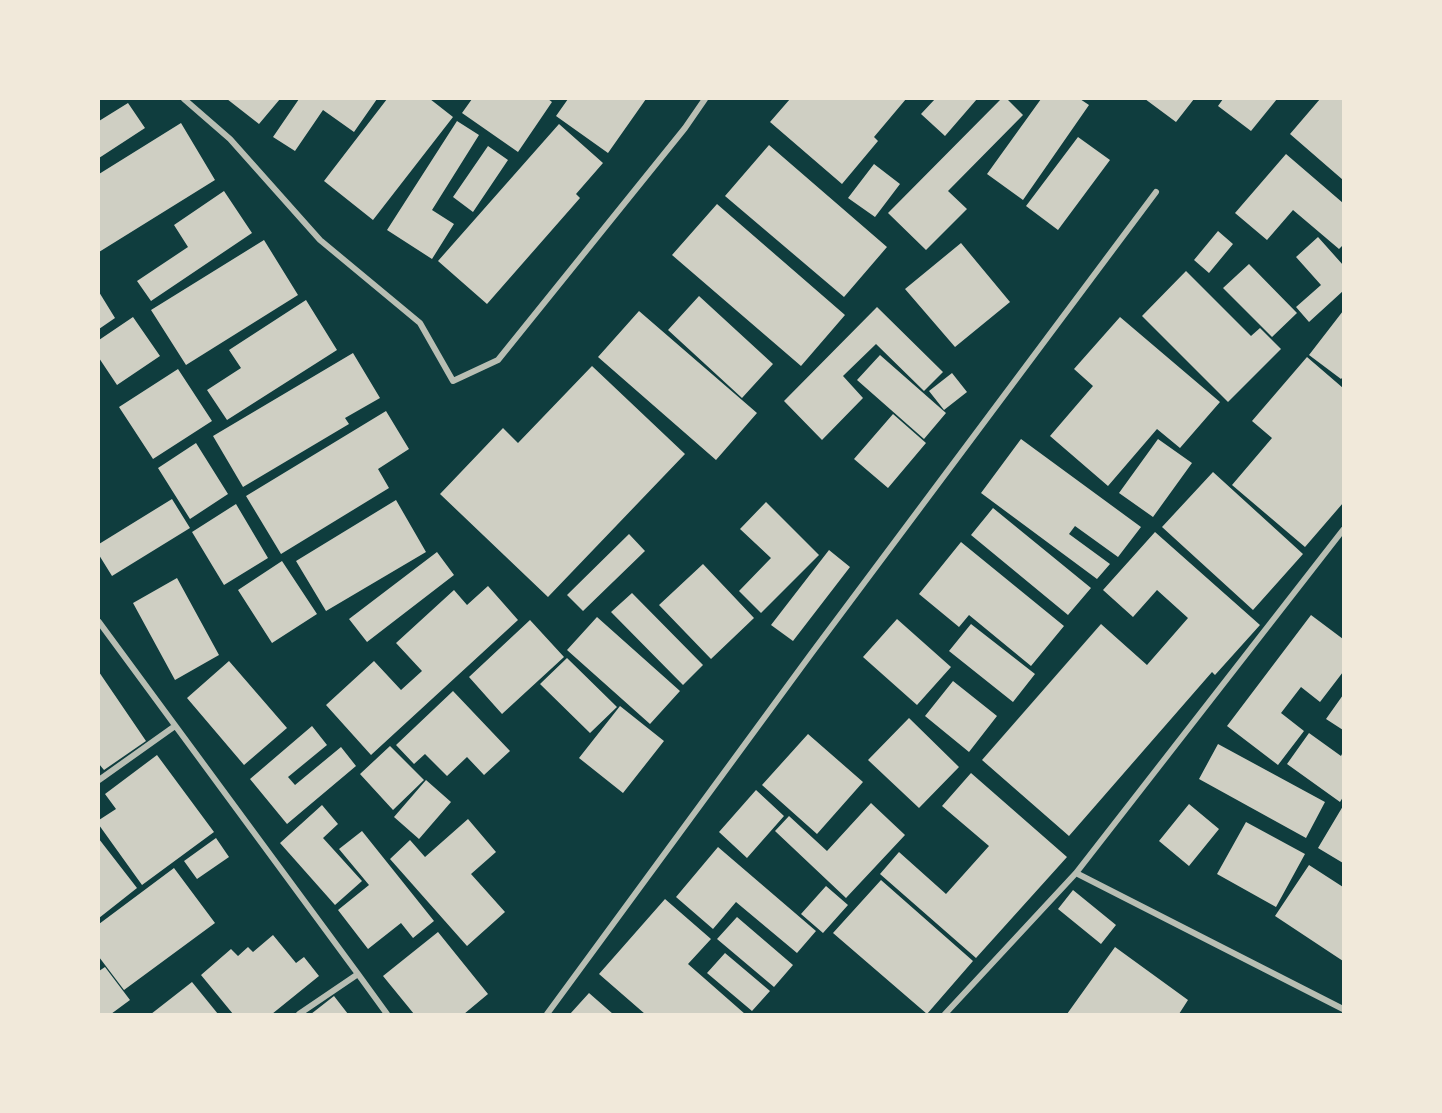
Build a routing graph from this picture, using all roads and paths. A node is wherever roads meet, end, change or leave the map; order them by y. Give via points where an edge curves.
1 (183, 99) edge
2 (705, 99) edge
3 (1156, 192) dead end
4 (1343, 530) edge
5 (99, 622) edge
6 (175, 726) junction
7 (99, 780) edge
8 (1076, 873) junction
9 (357, 974) junction
10 (1343, 1009) edge
11 (299, 1014) edge
12 (387, 1014) edge
13 (548, 1014) edge
14 (945, 1014) edge

1 - 2 street via 230,139 320,240 420,323 453,381 498,360
3 - 13 street
4 - 8 street
5 - 6 street
6 - 7 street
6 - 9 street
8 - 10 street
8 - 14 street
9 - 11 street
9 - 12 street

